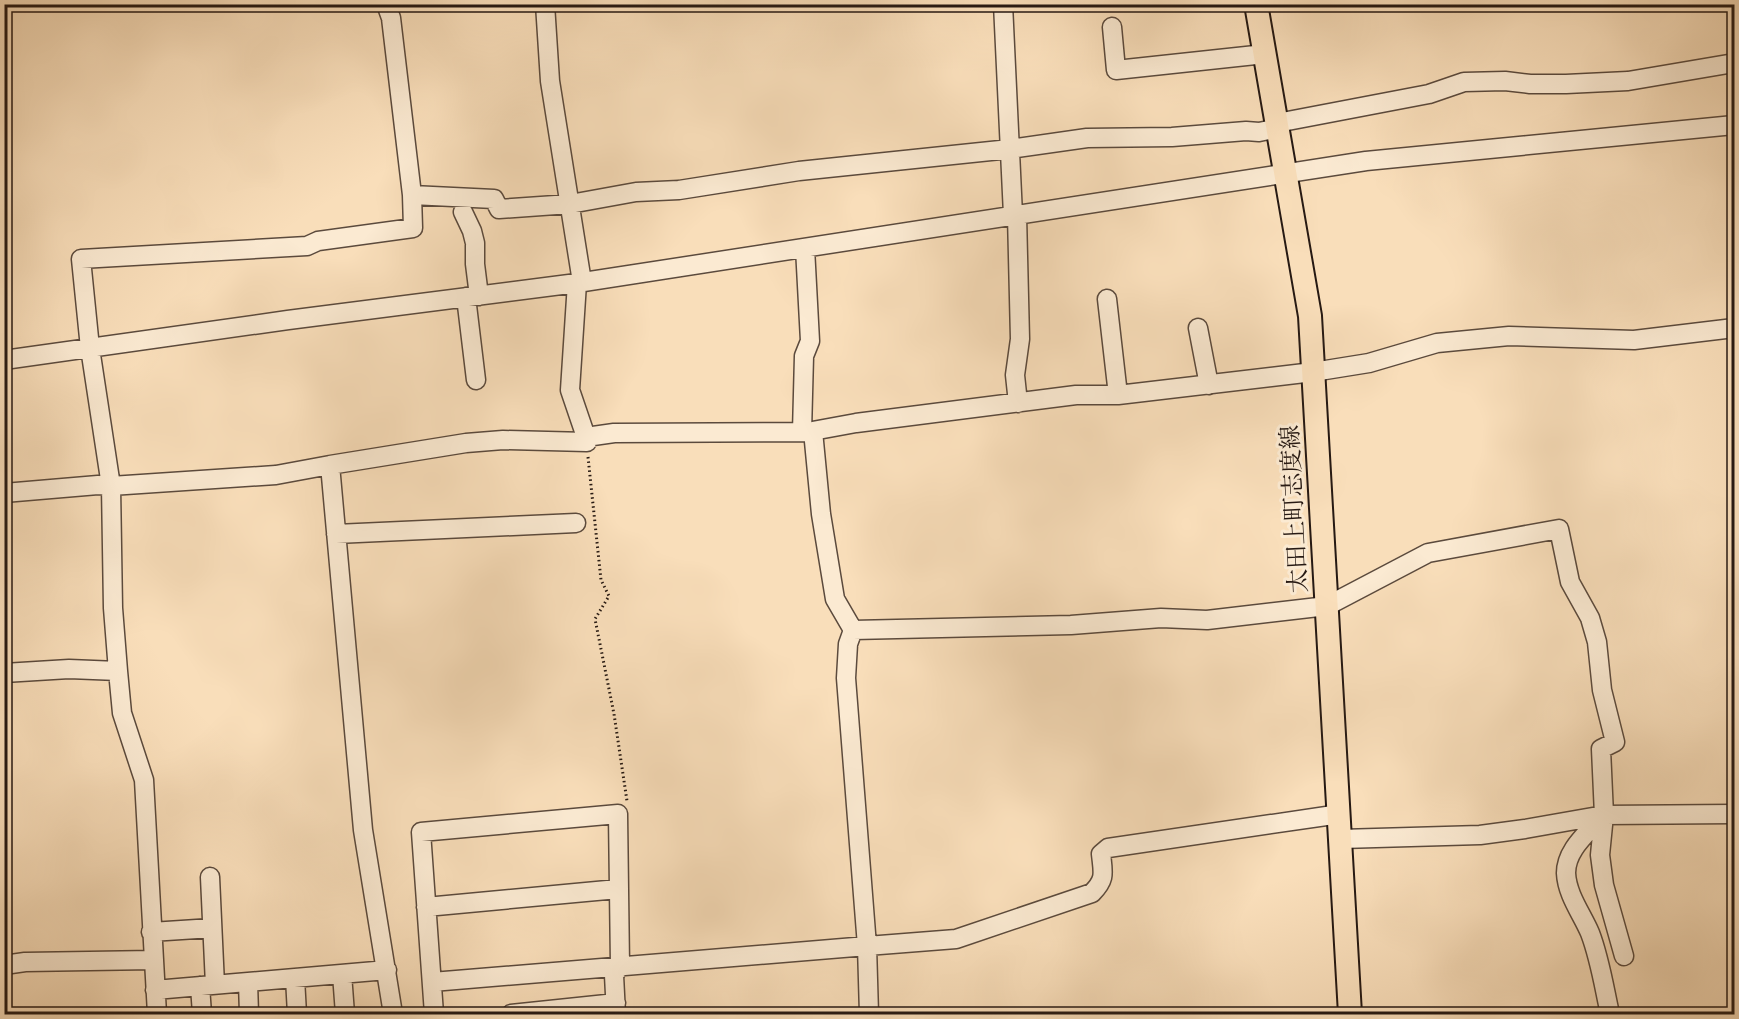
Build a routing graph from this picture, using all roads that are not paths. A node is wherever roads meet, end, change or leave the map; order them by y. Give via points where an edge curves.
1 (386, 4) edge
2 (545, 4) edge
3 (1003, 4) edge
4 (1256, 4) edge
5 (1112, 27) dead end
6 (1265, 54) junction
7 (1734, 63) edge
8 (1278, 125) junction
9 (1734, 125) edge
10 (1010, 149) junction
11 (1287, 174) junction
12 (412, 195) junction
13 (570, 204) junction
14 (464, 212) dead end
15 (1015, 215) junction
16 (804, 248) junction
17 (579, 283) junction
18 (472, 297) junction
19 (1107, 299) dead end
20 (1198, 328) dead end
21 (1734, 328) edge
22 (90, 348) junction
23 (4, 360) edge
24 (1313, 372) junction
25 (476, 380) dead end
26 (1209, 385) junction
27 (1118, 395) junction
28 (1018, 403) junction
29 (808, 432) junction
30 (586, 442) road end
31 (330, 465) junction
32 (111, 486) junction
33 (4, 493) edge
34 (576, 523) dead end
35 (336, 534) junction
36 (1327, 606) junction
37 (853, 630) junction
38 (118, 671) junction
39 (4, 673) edge
40 (1340, 814) junction
41 (1734, 814) edge
42 (1599, 820) junction
43 (1341, 839) junction
44 (210, 877) dead end
45 (618, 889) junction
46 (426, 907) junction
47 (212, 928) junction
48 (151, 932) junction
49 (867, 946) junction
50 (1624, 956) dead end
51 (153, 960) junction
52 (4, 965) edge
53 (620, 966) junction
54 (387, 970) junction
55 (342, 974) junction
56 (295, 978) junction
57 (248, 982) junction
58 (432, 982) junction
59 (208, 985) junction
60 (155, 990) junction
61 (616, 1009) edge
62 (156, 1014) edge
63 (202, 1014) edge
64 (249, 1014) edge
65 (297, 1014) edge
66 (345, 1014) edge
67 (393, 1014) edge
68 (434, 1014) edge
69 (511, 1014) edge
70 (869, 1014) edge
71 (1350, 1014) edge
72 (1610, 1014) edge

1 - 12 street via 391,18
2 - 13 street via 550,81
3 - 10 street
4 - 6 main road, 太田上町志度線
5 - 6 street via 1116,70
6 - 8 main road, 太田上町志度線
7 - 8 street via 1628,81 1464,82 1429,94
8 - 10 street via 1259,132 1087,138
8 - 11 main road, 太田上町志度線
9 - 11 street via 1415,155
10 - 13 street via 799,171
10 - 15 street
11 - 15 street
11 - 24 main road, 太田上町志度線 via 1310,316
12 - 13 street via 494,200 499,209
12 - 22 street via 413,228 318,241 307,246 81,259
13 - 17 street
14 - 18 street via 475,243
15 - 16 street
15 - 28 street via 1020,339 1015,375
16 - 17 street
16 - 29 street via 810,341 804,356
17 - 18 street
17 - 29 street via 570,390 586,437 614,433
18 - 22 street
18 - 25 street
19 - 27 street
20 - 26 street
21 - 24 street via 1634,340 1509,336 1437,343 1369,363
22 - 23 street
22 - 32 street
24 - 26 street
24 - 36 main road, 太田上町志度線
26 - 27 street
27 - 28 street via 1076,395
28 - 29 street
29 - 37 street via 835,599
30 - 31 street via 466,443
31 - 32 street via 276,475
31 - 35 street
32 - 33 street
32 - 38 street
34 - 35 street
35 - 54 street via 363,830
36 - 37 street via 1208,620 1161,618 1071,625
36 - 40 main road, 太田上町志度線
36 - 42 street via 1428,553 1559,529 1570,582 1590,618 1597,642 1602,690 1615,742 1601,749
37 - 49 street via 846,678
38 - 39 street
38 - 48 street via 122,713 144,780
40 - 43 main road, 太田上町志度線
40 - 49 street via 1108,848 1101,854 1104,875 1092,893 956,939
41 - 42 street
42 - 43 street via 1480,835
42 - 50 street via 1604,885
42 - 72 street via 1570,854 1566,872 1593,943
43 - 71 main road, 太田上町志度線
44 - 47 street
45 - 46 street
45 - 46 street via 618,814 421,832
45 - 53 street
46 - 58 street
47 - 48 street
47 - 59 street
48 - 51 street
49 - 53 street
49 - 70 street
51 - 52 street
51 - 60 street
53 - 58 street
53 - 61 street via 614,975
54 - 55 street
54 - 67 street
55 - 56 street
55 - 66 street
56 - 57 street
56 - 65 street
57 - 59 street
57 - 64 street
58 - 68 street
59 - 60 street
59 - 63 street
60 - 62 street
61 - 69 street

